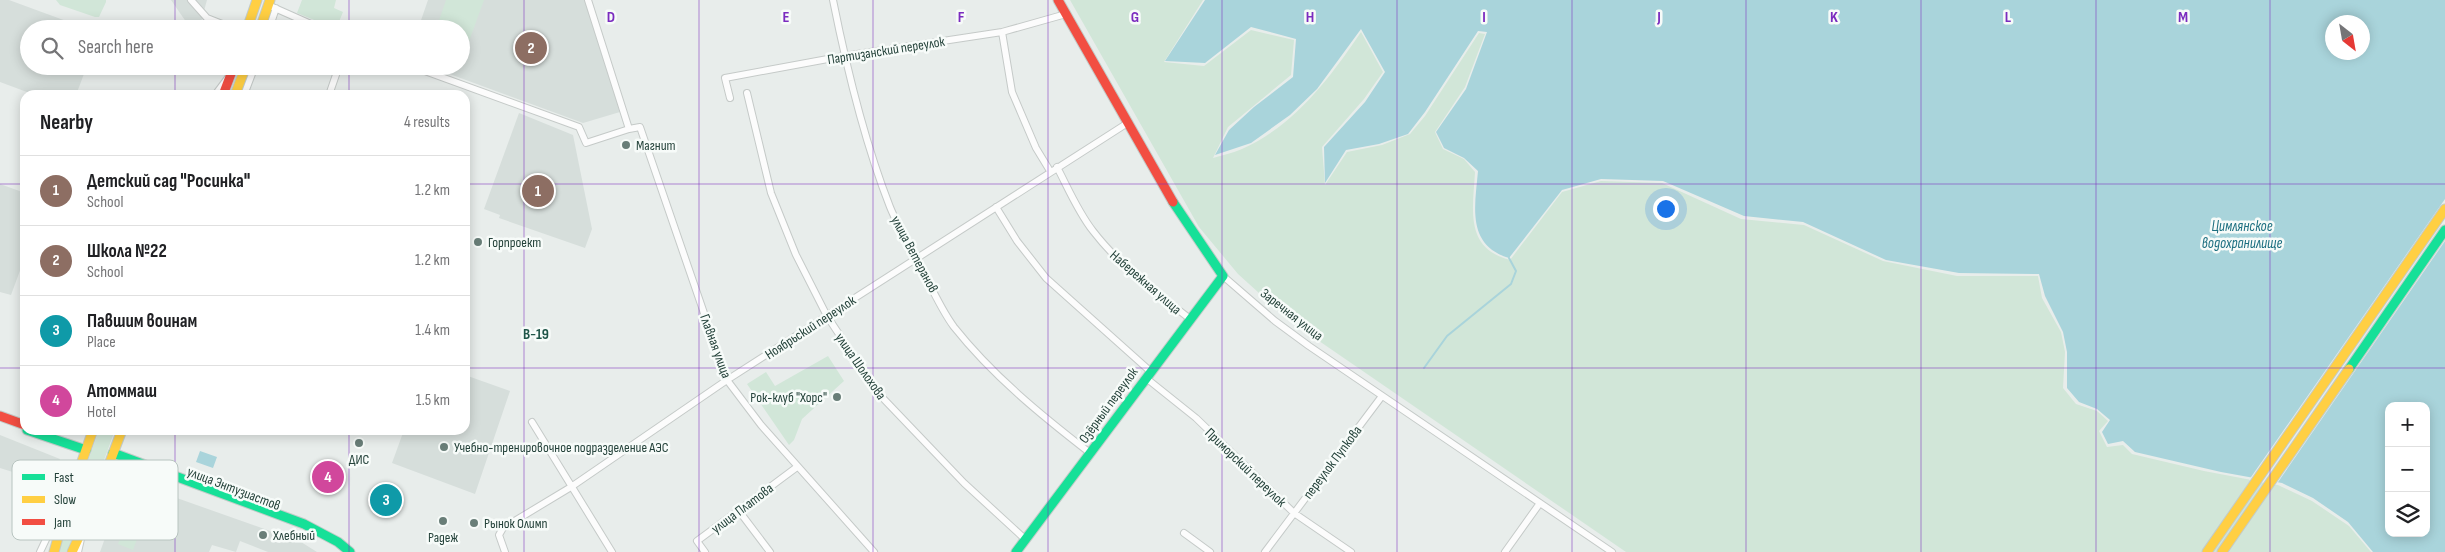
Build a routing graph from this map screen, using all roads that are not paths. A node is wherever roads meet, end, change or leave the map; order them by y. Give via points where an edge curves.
1 (191, 0) edge
2 (257, 0) edge
3 (588, 0) edge
4 (833, 0) edge
5 (1058, 0) edge
6 (271, 4) edge
7 (1066, 14) junction
8 (212, 20) edge
9 (250, 20) edge
10 (264, 20) edge
11 (270, 20) edge
12 (304, 20) edge
13 (1002, 32) junction
14 (844, 56) junction
15 (229, 75) edge
16 (231, 75) edge
17 (243, 75) edge
18 (252, 75) edge
19 (337, 75) edge
20 (436, 75) edge
21 (218, 90) edge
22 (226, 90) edge
23 (238, 90) edge
24 (246, 90) edge
25 (331, 90) edge
26 (747, 93) dead end
27 (730, 98) dead end
28 (1126, 124) junction
29 (629, 129) junction
30 (1057, 167) junction
31 (1050, 171) junction
32 (996, 207) junction
33 (2445, 209) edge
34 (2445, 230) edge
35 (916, 259) junction
36 (1223, 276) junction
37 (827, 316) junction
38 (1189, 318) junction
39 (1148, 374) junction
40 (727, 380) junction
41 (1382, 396) junction
42 (0, 416) edge
43 (0, 421) edge
44 (20, 422) edge
45 (532, 422) dead end
46 (20, 428) edge
47 (43, 435) edge
48 (53, 435) edge
49 (90, 435) edge
50 (120, 435) edge
51 (86, 448) junction
52 (1090, 453) junction
53 (112, 456) junction
54 (82, 460) edge
55 (111, 460) edge
56 (123, 460) edge
57 (123, 460) edge
58 (797, 467) junction
59 (178, 479) edge
60 (178, 481) edge
61 (571, 487) junction
62 (1540, 503) junction
63 (739, 511) junction
64 (1294, 513) junction
65 (1184, 533) dead end
66 (46, 540) edge
67 (78, 540) edge
68 (1026, 540) junction
69 (40, 552) edge
70 (72, 552) edge
71 (342, 552) edge
72 (350, 552) edge
73 (505, 552) edge
74 (612, 552) edge
75 (705, 552) edge
76 (770, 552) edge
77 (874, 552) edge
78 (1016, 552) edge
79 (1210, 552) edge
80 (1265, 552) edge
81 (1351, 552) edge
82 (1505, 552) edge
83 (1612, 552) edge
84 (2207, 552) edge
85 (2222, 552) edge

1 - 8 street
2 - 9 street
3 - 29 street
4 - 14 street, улица Ветеранов
5 - 7 street, Заречная улица
6 - 10 street
6 - 11 street
6 - 12 street
7 - 13 street, Партизанский переулок
7 - 28 street, Заречная улица
13 - 14 street, Партизанский переулок
13 - 31 street via 1012,92 1036,148
14 - 27 street, Партизанский переулок via 725,78
14 - 35 street, улица Ветеранов via 871,154 891,209
15 - 21 street
16 - 22 street
17 - 23 street
18 - 24 street
19 - 25 street
20 - 29 street via 580,127 586,143
26 - 37 street, улица Шолохова via 771,193 796,255
28 - 30 street, Ноябрьский переулок
28 - 36 street, Заречная улица via 1179,213
29 - 40 street, Главная улица via 640,128
30 - 31 street, Ноябрьский переулок
30 - 38 street, Набережная улица via 1092,229 1108,249
31 - 32 street, Ноябрьский переулок
32 - 35 street, Ноябрьский переулок
32 - 39 street, Приморский переулок via 1046,278
33 - 84 street
34 - 85 street
35 - 37 street, Ноябрьский переулок
35 - 52 street, улица Ветеранов via 953,326 981,358 1052,424
36 - 38 street, Озёрный переулок
36 - 41 street, Заречная улица via 1276,321
37 - 40 street, Ноябрьский переулок
37 - 68 street, улица Шолохова via 878,393 964,483
38 - 39 street, Озёрный переулок
39 - 52 street, Озёрный переулок
39 - 64 street, Приморский переулок
40 - 58 street, Главная улица via 760,426
40 - 61 street, Ноябрьский переулок
41 - 62 street, Заречная улица
41 - 64 street, переулок Пупкова
42 - 44 street
43 - 46 street
45 - 61 street
47 - 51 street
48 - 51 street
49 - 51 street
50 - 53 street
51 - 54 street
52 - 68 street, Озёрный переулок
53 - 55 street
53 - 56 street, улица Энтузиастов
53 - 57 street
58 - 63 street, улица Платова
58 - 77 street, Главная улица
59 - 72 street via 304,524
60 - 71 street, улица Энтузиастов via 301,528
61 - 73 street, Ноябрьский переулок via 512,522 499,535
61 - 74 street
62 - 82 street
62 - 83 street, Заречная улица
63 - 75 street, улица Платова via 698,541
63 - 76 street
64 - 80 street, переулок Пупкова
64 - 81 street, Приморский переулок
65 - 79 street
66 - 69 street
67 - 70 street
68 - 78 street, Озёрный переулок

